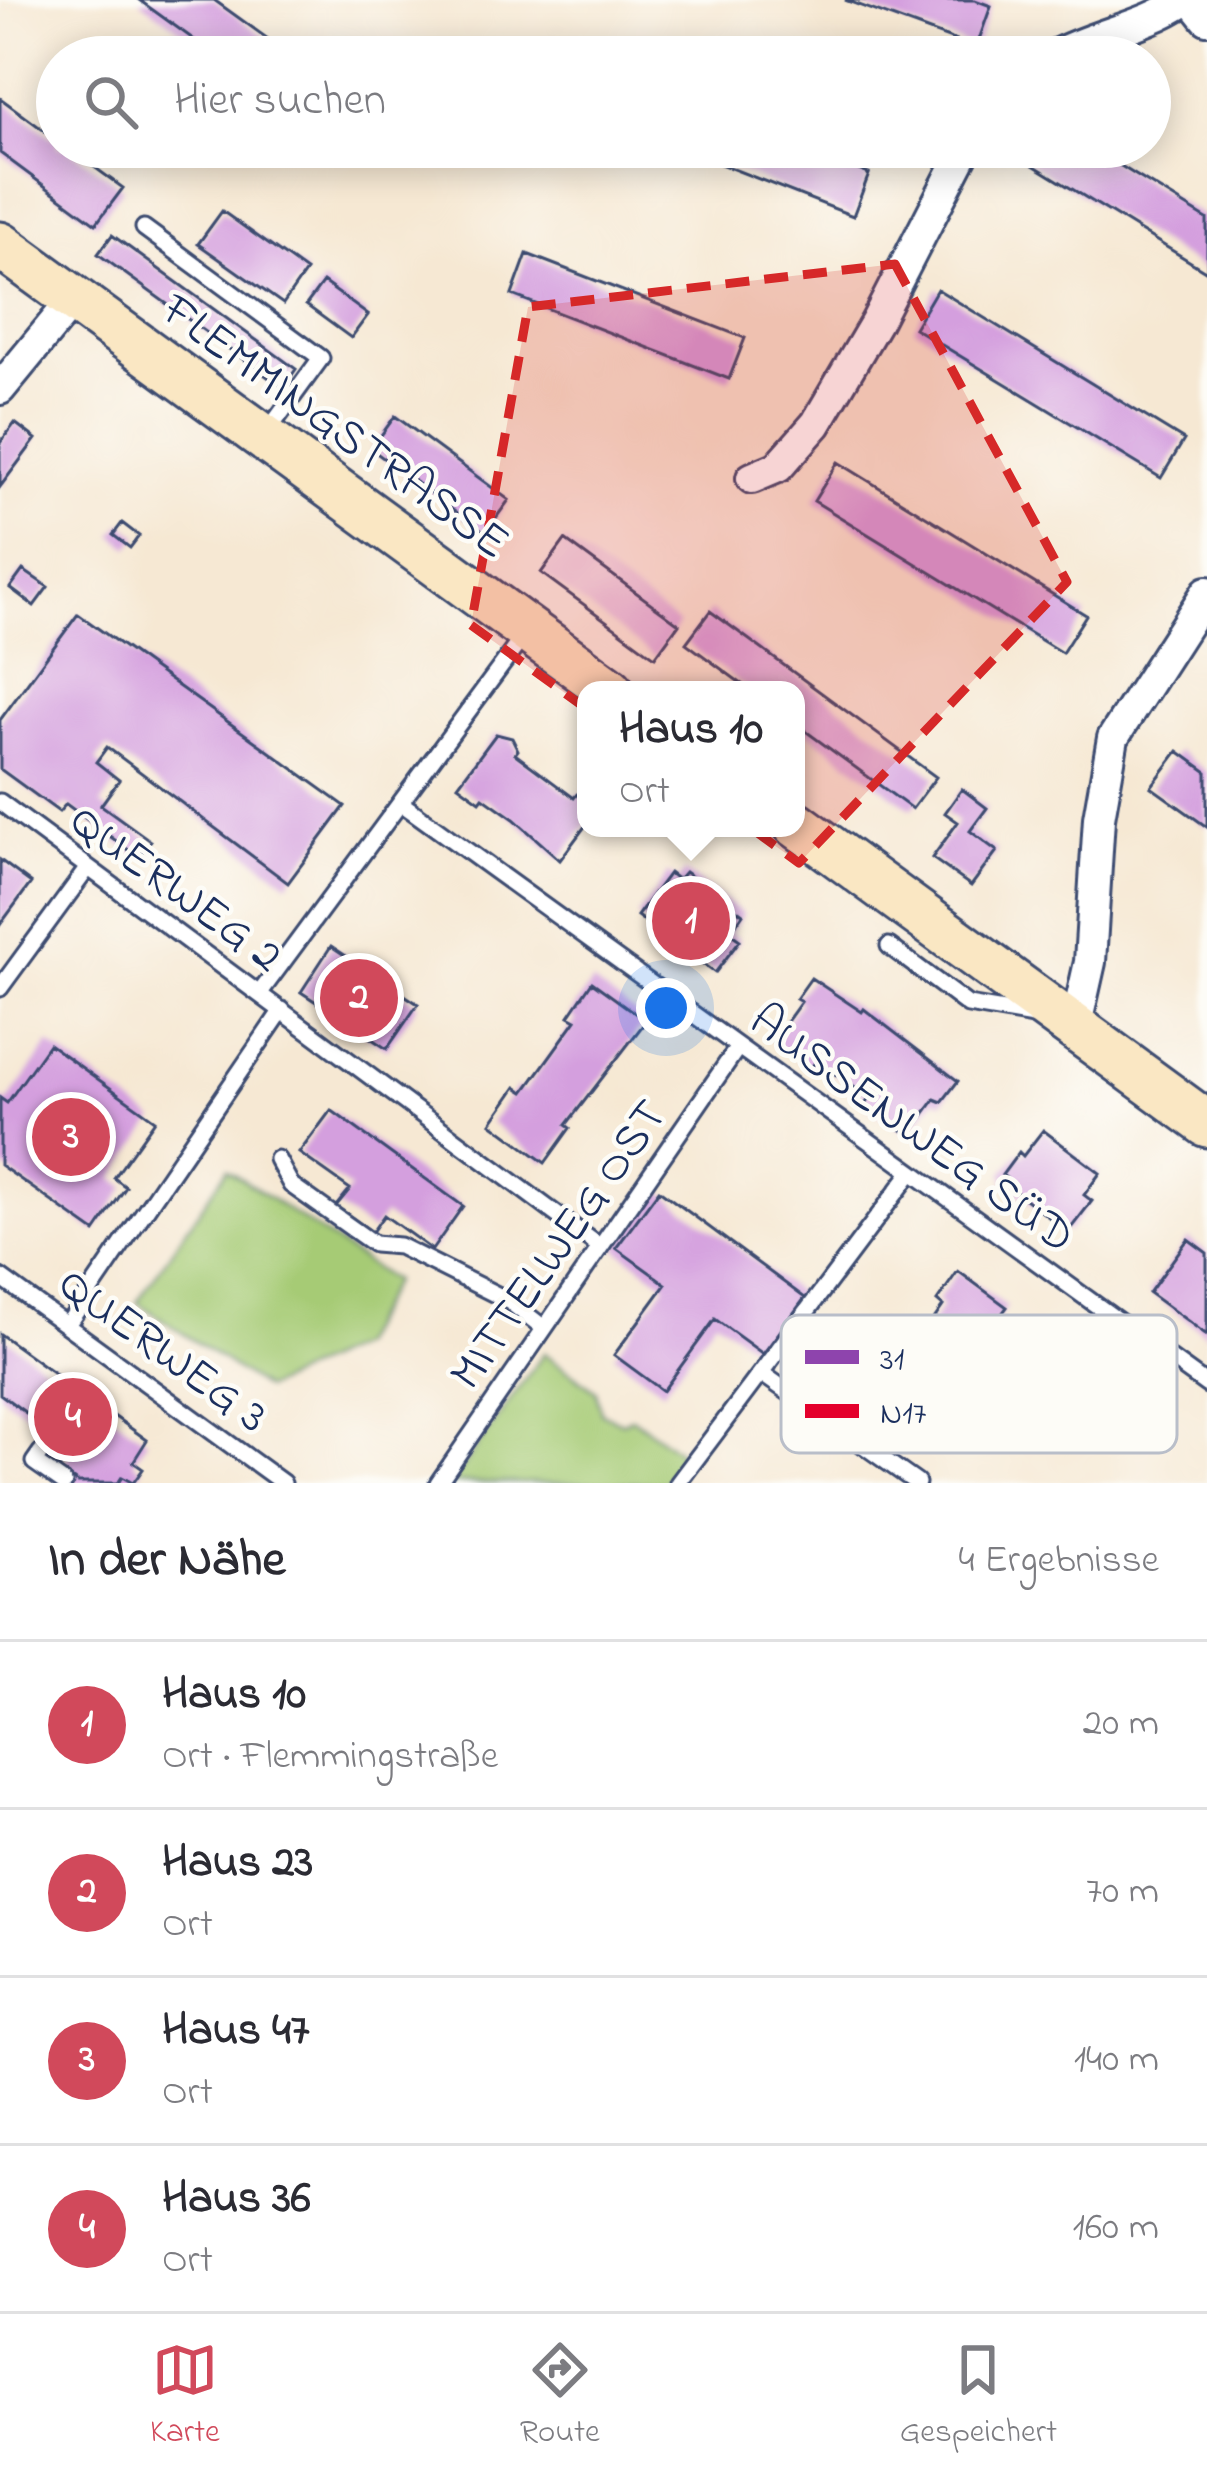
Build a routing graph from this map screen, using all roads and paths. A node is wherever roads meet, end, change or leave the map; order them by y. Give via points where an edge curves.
1 (1188, 0) edge
2 (1207, 19) edge
3 (1096, 36) edge
4 (955, 168) edge
5 (144, 228) dead end
6 (0, 245) edge
7 (74, 299) junction
8 (0, 389) edge
9 (263, 438) junction
10 (752, 478) dead end
11 (1207, 592) edge
12 (528, 630) junction
13 (598, 681) edge
14 (0, 802) edge
15 (401, 803) junction
16 (805, 831) edge
17 (87, 868) junction
18 (889, 946) dead end
19 (0, 988) edge
20 (259, 994) junction
21 (282, 1010) junction
22 (1075, 1029) junction
23 (738, 1048) junction
24 (1207, 1124) edge
25 (277, 1159) dead end
26 (910, 1174) junction
27 (599, 1246) junction
28 (0, 1277) edge
29 (804, 1315) edge
30 (1108, 1315) edge
31 (67, 1325) junction
32 (544, 1328) junction
33 (781, 1346) edge
34 (1177, 1364) edge
35 (761, 1373) junction
36 (1207, 1385) edge
37 (781, 1387) edge
38 (41, 1452) dead end
39 (874, 1453) edge
40 (64, 1483) edge
41 (283, 1483) edge
42 (438, 1483) edge
43 (678, 1483) edge
44 (917, 1483) edge

1 - 2 street
1 - 3 street
4 - 10 street via 816,424 778,467
5 - 9 lane via 321,358
6 - 7 street, FLEMMINGSTRASSE
7 - 8 street
7 - 9 street, FLEMMINGSTRASSE
9 - 12 street, FLEMMINGSTRASSE
11 - 22 street via 1113,737 1090,962
12 - 13 street, FLEMMINGSTRASSE
12 - 15 lane
14 - 17 lane, QUERWEG 2
15 - 20 lane
15 - 23 lane, AUSSENWEG SÜD
16 - 22 street
17 - 19 lane
17 - 20 lane, QUERWEG 2
18 - 22 lane via 968,1005
20 - 21 lane, QUERWEG 2
21 - 27 lane, QUERWEG 2
21 - 31 lane
22 - 24 street
23 - 26 lane, AUSSENWEG SÜD
23 - 27 lane, MITTELWEG OST
25 - 32 lane via 291,1185 374,1244 399,1246 509,1301
26 - 29 lane
26 - 30 lane, AUSSENWEG SÜD
27 - 32 lane, MITTELWEG OST
28 - 31 lane, QUERWEG 3
31 - 41 lane, QUERWEG 3
32 - 42 lane, MITTELWEG OST
33 - 35 lane
34 - 36 lane, AUSSENWEG SÜD
35 - 37 lane
35 - 43 lane
38 - 40 lane via 34,1462
39 - 44 lane

